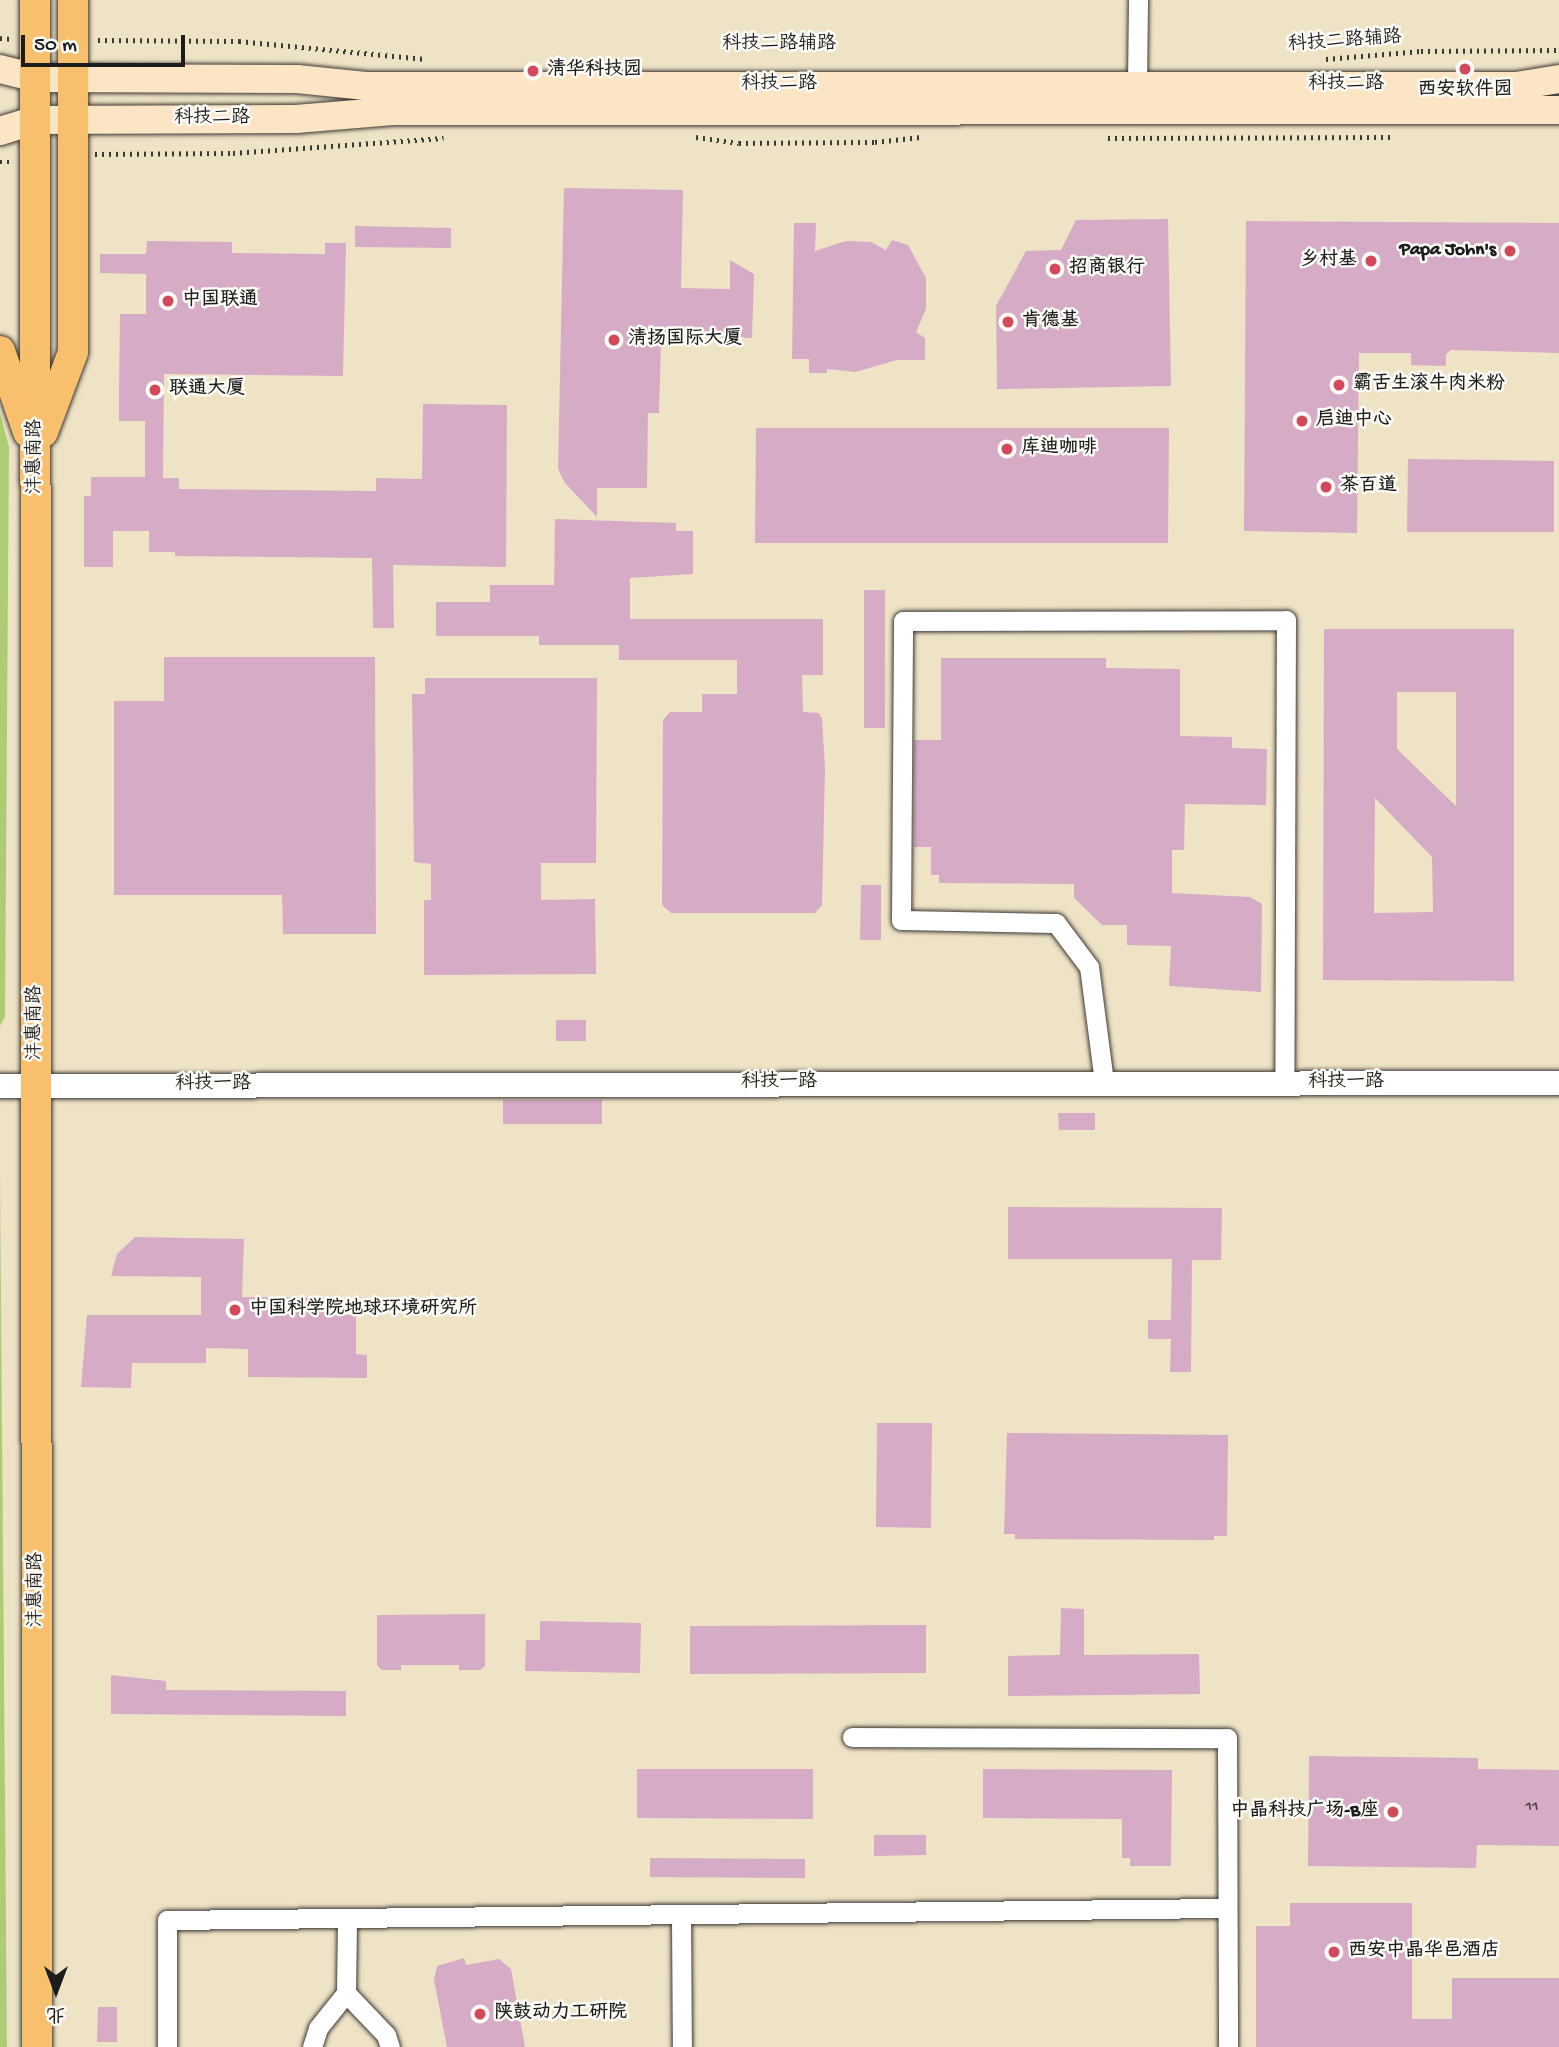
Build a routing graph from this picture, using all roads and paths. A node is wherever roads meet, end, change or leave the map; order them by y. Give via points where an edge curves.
1 (35, 0) edge
2 (73, 0) edge
3 (1138, 0) edge
4 (0, 38) edge
5 (35, 39) junction
6 (73, 40) junction
7 (1559, 50) edge
8 (438, 59) dead end
9 (1321, 60) dead end
10 (0, 69) edge
11 (35, 78) junction
12 (73, 78) junction
13 (1559, 79) edge
14 (1137, 84) junction
15 (1559, 110) edge
16 (35, 120) junction
17 (73, 120) junction
18 (0, 131) edge
19 (936, 136) dead end
20 (693, 137) dead end
21 (1097, 137) dead end
22 (1395, 137) dead end
23 (449, 138) dead end
24 (73, 154) junction
25 (0, 351) edge
26 (36, 452) junction
27 (1104, 1082) junction
28 (1284, 1082) junction
29 (1559, 1083) edge
30 (0, 1086) edge
31 (36, 1086) junction
32 (852, 1737) dead end
33 (1227, 1908) junction
34 (681, 1917) junction
35 (347, 1919) junction
36 (346, 1993) junction
37 (37, 2047) edge
38 (167, 2047) edge
39 (312, 2047) edge
40 (390, 2047) edge
41 (682, 2047) edge
42 (1228, 2047) edge

1 - 5 main road, 沣惠南路
2 - 6 main road
3 - 14 street
4 - 5 path
5 - 11 main road, 沣惠南路
6 - 8 path via 239,41
6 - 12 main road
7 - 9 path, 科技二路辅路 via 1421,51
10 - 11 main road, 科技二路
11 - 12 main road, 科技二路
11 - 16 main road, 沣惠南路
12 - 14 main road, 科技二路 via 298,79 366,86
12 - 17 main road
13 - 14 main road, 科技二路 via 1516,86
15 - 17 main road, 科技二路 via 393,111 296,119
16 - 17 main road, 科技二路
16 - 18 main road, 科技二路
16 - 26 main road, 沣惠南路
17 - 24 main road
19 - 20 path via 874,142 739,143
21 - 22 path
23 - 24 path via 233,153
24 - 26 main road via 73,352
25 - 26 main road
26 - 31 main road, 沣惠南路
27 - 28 street, 科技一路
27 - 28 street via 1089,967 1056,922 901,920 903,621 1286,620
27 - 31 street, 科技一路
28 - 29 street, 科技一路
30 - 31 street, 科技一路
31 - 37 main road, 沣惠南路
32 - 33 street via 1227,1738
33 - 34 street
33 - 42 street
34 - 35 street
34 - 41 street
35 - 36 street
35 - 38 street via 167,1920
36 - 39 street via 318,2028
36 - 40 street via 386,2035

